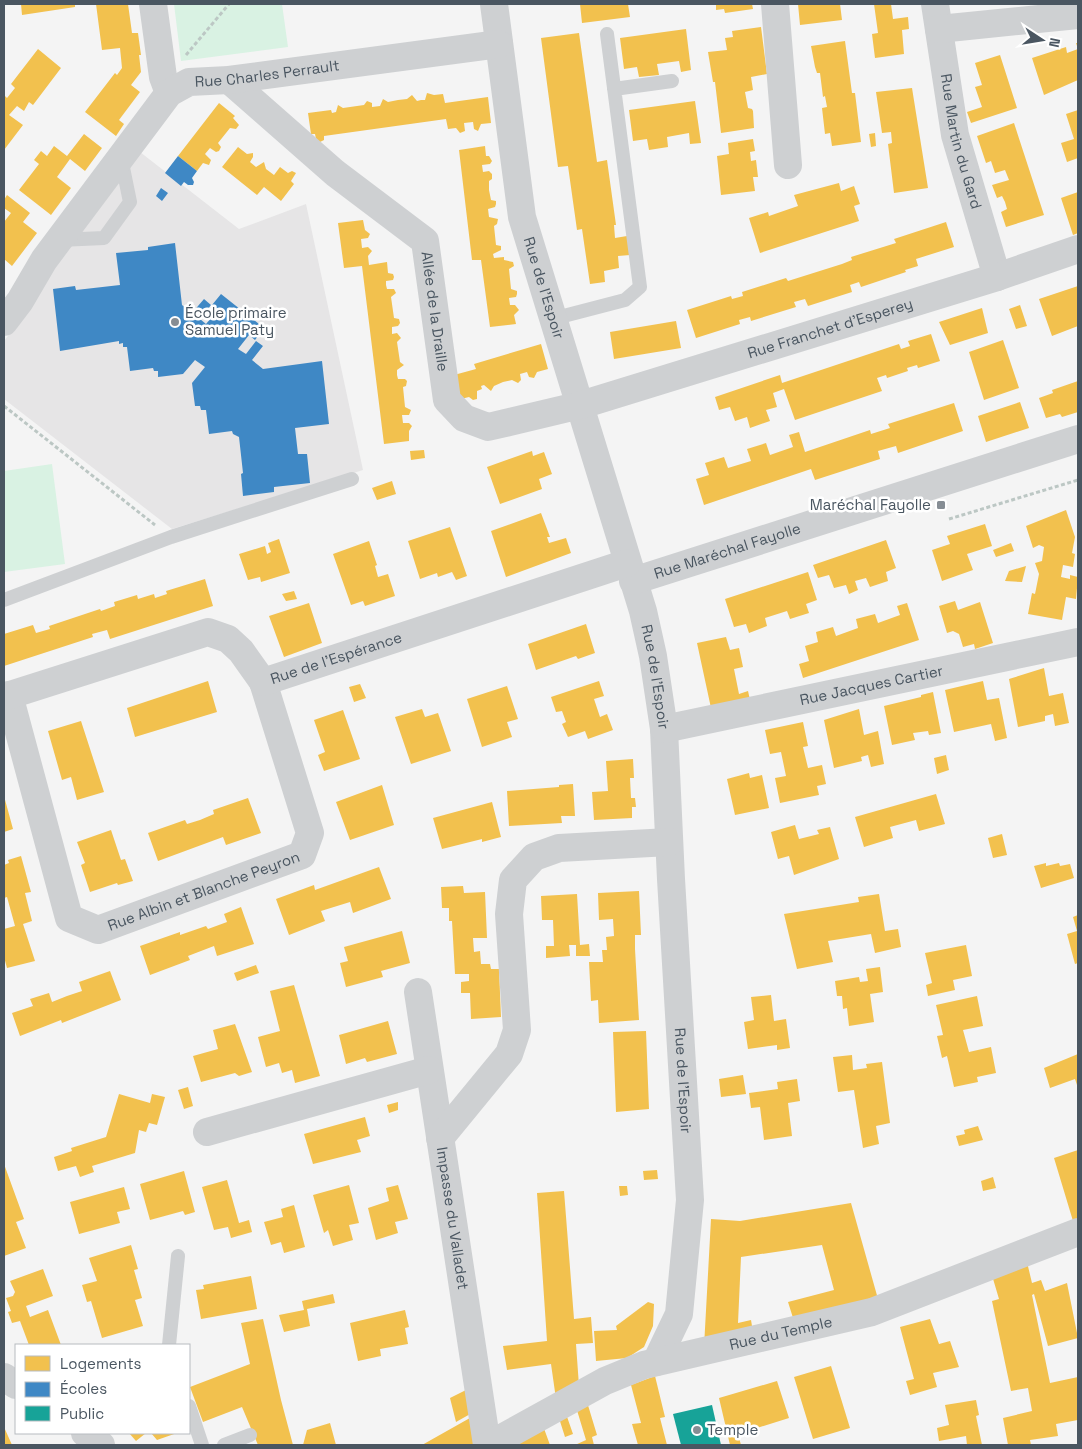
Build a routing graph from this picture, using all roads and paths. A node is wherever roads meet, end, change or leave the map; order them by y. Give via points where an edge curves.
1 (154, 4) edge
2 (229, 4) edge
3 (494, 4) edge
4 (775, 4) edge
5 (1078, 15) edge
6 (937, 16) edge
7 (607, 34) dead end
8 (499, 44) junction
9 (230, 80) junction
10 (672, 81) dead end
11 (166, 85) junction
12 (614, 89) junction
13 (788, 165) dead end
14 (1078, 248) edge
15 (997, 277) junction
16 (552, 319) junction
17 (4, 322) edge
18 (581, 405) junction
19 (4, 406) edge
20 (1078, 439) edge
21 (352, 479) dead end
22 (1078, 480) edge
23 (949, 519) dead end
24 (171, 538) junction
25 (630, 572) junction
26 (4, 600) edge
27 (1078, 642) edge
28 (263, 682) junction
29 (6, 696) edge
30 (664, 729) junction
31 (669, 842) junction
32 (418, 992) dead end
33 (429, 1070) junction
34 (207, 1132) dead end
35 (440, 1138) junction
36 (1078, 1232) edge
37 (178, 1256) dead end
38 (169, 1344) edge
39 (656, 1362) junction
40 (4, 1377) edge
41 (15, 1384) edge
42 (190, 1409) edge
43 (86, 1434) edge
44 (250, 1435) dead end
45 (101, 1445) edge
46 (202, 1445) edge
47 (224, 1445) edge
48 (488, 1445) edge

1 - 11 street
2 - 11 path
3 - 8 street, Rue de l'Espoir
4 - 13 street
5 - 6 street
6 - 15 street, Rue Martin du Gard via 955,135
7 - 12 lane
8 - 9 street, Rue Charles Perrault
8 - 16 street, Rue de l'Espoir via 522,217
9 - 11 street, Rue Charles Perrault
9 - 18 street, Allée de la Draille via 335,173 425,241 446,400 464,418 488,427
10 - 12 lane
11 - 17 street, Rue Charles Perrault via 121,158 59,240
12 - 16 lane via 640,287 626,300
14 - 15 street, Rue Franchet d'Esperey
15 - 18 street, Rue Franchet d'Esperey
16 - 18 street, Rue de l'Espoir
18 - 25 street, Rue de l'Espoir
19 - 24 path
20 - 25 street, Rue Maréchal Fayolle
21 - 24 lane
22 - 23 path
24 - 26 lane
25 - 28 street, Rue de l'Espérance
25 - 30 street, Rue de l'Espoir via 653,656
27 - 30 street, Rue Jacques Cartier
28 - 29 street, Rue de l'Espérance via 241,651 228,639 208,632
28 - 29 street, Rue Albin et Blanche Peyron via 310,833 302,855 98,930 69,918
30 - 31 street, Rue de l'Espoir
31 - 35 street via 558,848 534,857 513,880 509,914 517,1030 509,1054
31 - 39 street, Rue de l'Espoir via 690,1200 679,1314
32 - 33 street, Impasse du Valladet
33 - 34 street
33 - 35 street, Impasse du Valladet
35 - 48 street, Impasse du Valladet
36 - 39 street, Rue du Temple via 872,1312
37 - 38 lane
39 - 48 street, Rue du Temple via 605,1381
40 - 41 street
42 - 46 lane
43 - 45 street
44 - 47 lane

